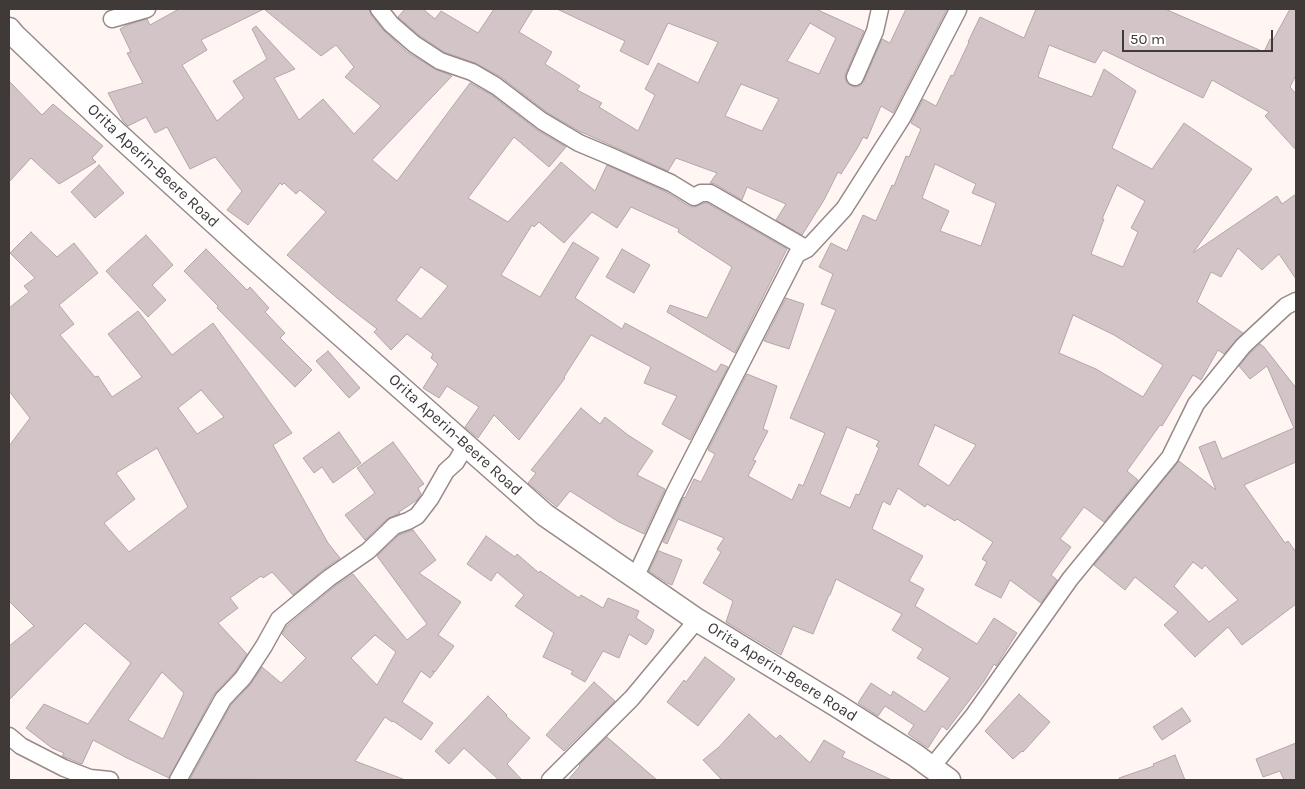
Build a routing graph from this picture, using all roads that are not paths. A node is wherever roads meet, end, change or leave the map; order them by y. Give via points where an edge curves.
1 (147, 9) edge
2 (379, 9) edge
3 (880, 9) edge
4 (958, 10) dead end
5 (112, 19) dead end
6 (9, 29) edge
7 (855, 77) dead end
8 (807, 249) junction
9 (1296, 302) edge
10 (466, 445) junction
11 (635, 578) junction
12 (697, 620) junction
13 (9, 736) edge
14 (940, 774) edge
15 (110, 780) edge
16 (178, 780) edge
17 (550, 780) edge

1 - 5 street
2 - 8 street via 414,44 440,61 488,81 542,121 579,143 671,183 694,197 710,193
3 - 7 street via 875,31
4 - 8 street via 902,118 844,209
6 - 10 main road, Orita Aperin-Beere Road via 120,137
8 - 11 street via 797,254 674,494
9 - 14 street via 1286,306 1243,346 1196,404 1170,457 1070,579 973,716
10 - 11 main road, Orita Aperin-Beere Road via 545,515
10 - 16 street via 417,516 394,526 368,551 279,619 243,678 224,699
11 - 12 main road, Orita Aperin-Beere Road
12 - 14 main road, Orita Aperin-Beere Road via 915,755
12 - 17 street via 632,698
13 - 15 street via 21,746 64,768 90,778

